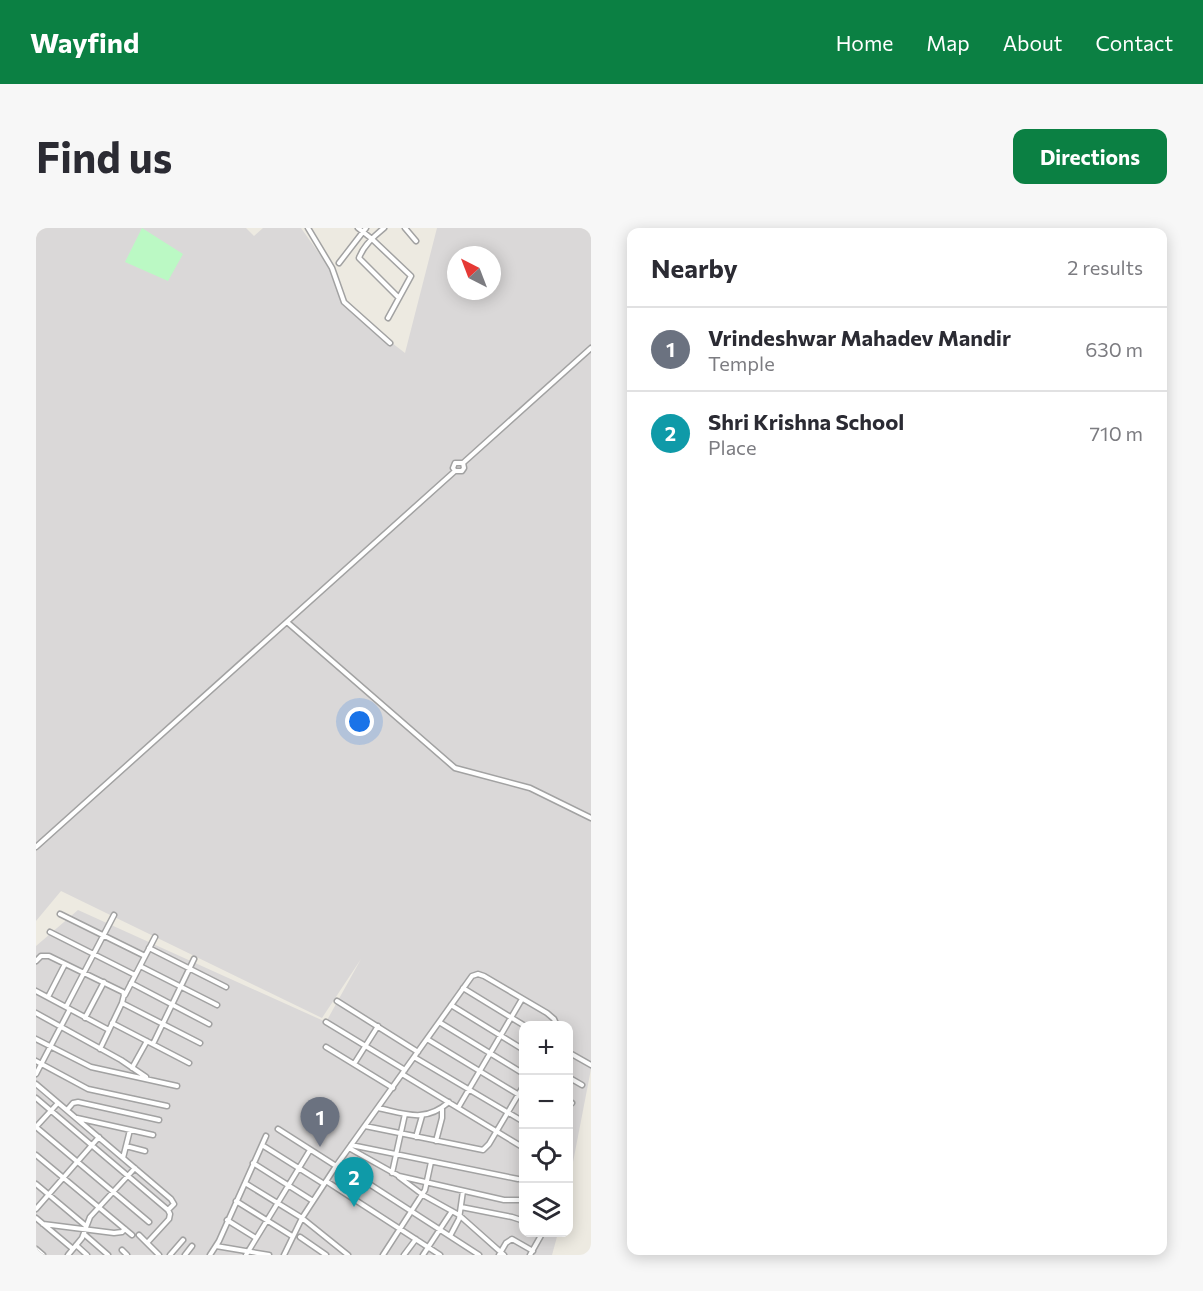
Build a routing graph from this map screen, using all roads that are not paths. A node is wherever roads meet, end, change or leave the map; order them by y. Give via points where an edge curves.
1 (308, 228) edge
2 (357, 228) edge
3 (384, 228) edge
4 (405, 228) edge
5 (365, 230) edge
6 (372, 239) junction
7 (416, 241) dead end
8 (339, 263) dead end
9 (399, 298) junction
10 (388, 318) dead end
11 (390, 342) dead end
12 (591, 348) edge
13 (462, 463) junction
14 (455, 471) junction
15 (287, 622) junction
16 (591, 818) edge
17 (36, 847) edge
18 (60, 914) dead end
19 (114, 915) dead end
20 (50, 932) dead end
21 (104, 935) junction
22 (155, 938) dead end
23 (149, 948) junction
24 (94, 954) junction
25 (145, 956) junction
26 (37, 959) edge
27 (194, 959) dead end
28 (65, 964) junction
29 (140, 966) junction
30 (189, 968) junction
31 (84, 973) junction
32 (135, 975) junction
33 (104, 982) junction
34 (131, 983) junction
35 (180, 987) junction
36 (226, 987) dead end
37 (463, 988) junction
38 (36, 991) edge
39 (124, 995) junction
40 (48, 998) junction
41 (522, 999) junction
42 (338, 1000) dead end
43 (122, 1003) junction
44 (172, 1004) junction
45 (217, 1005) dead end
46 (451, 1005) junction
47 (68, 1008) junction
48 (36, 1013) edge
49 (511, 1017) junction
50 (86, 1018) junction
51 (555, 1021) edge
52 (326, 1022) dead end
53 (439, 1022) junction
54 (519, 1022) edge
55 (112, 1023) junction
56 (162, 1024) junction
57 (209, 1024) dead end
58 (378, 1026) junction
59 (61, 1027) junction
60 (109, 1030) junction
61 (501, 1036) junction
62 (36, 1038) edge
63 (427, 1039) junction
64 (147, 1041) junction
65 (200, 1043) dead end
66 (153, 1044) junction
67 (365, 1046) junction
68 (51, 1047) junction
69 (326, 1047) dead end
70 (519, 1047) edge
71 (100, 1049) junction
72 (418, 1052) junction
73 (490, 1054) junction
74 (573, 1055) edge
75 (414, 1057) junction
76 (36, 1061) edge
77 (189, 1063) dead end
78 (354, 1064) junction
79 (42, 1065) junction
80 (591, 1065) edge
81 (132, 1068) junction
82 (480, 1071) junction
83 (519, 1071) edge
84 (404, 1072) junction
85 (36, 1074) edge
86 (149, 1079) junction
87 (573, 1080) edge
88 (36, 1084) edge
89 (582, 1085) dead end
90 (177, 1086) dead end
91 (393, 1088) junction
92 (468, 1089) junction
93 (519, 1092) edge
94 (517, 1095) junction
95 (36, 1098) edge
96 (449, 1102) junction
97 (58, 1103) junction
98 (167, 1106) dead end
99 (378, 1108) junction
100 (442, 1108) junction
101 (458, 1108) junction
102 (67, 1110) junction
103 (51, 1111) junction
104 (507, 1112) junction
105 (405, 1114) junction
106 (422, 1116) junction
107 (77, 1118) junction
108 (519, 1119) edge
109 (159, 1120) dead end
110 (365, 1126) junction
111 (36, 1127) edge
112 (278, 1129) dead end
113 (130, 1130) junction
114 (496, 1131) junction
115 (401, 1134) junction
116 (153, 1135) dead end
117 (266, 1136) dead end
118 (99, 1137) junction
119 (417, 1137) junction
120 (436, 1141) junction
121 (92, 1145) junction
122 (262, 1145) junction
123 (519, 1145) edge
124 (126, 1146) junction
125 (350, 1147) junction
126 (310, 1150) junction
127 (145, 1151) dead end
128 (396, 1154) junction
129 (36, 1155) edge
130 (123, 1158) junction
131 (77, 1161) junction
132 (431, 1162) junction
133 (253, 1163) junction
134 (336, 1166) junction
135 (135, 1168) junction
136 (299, 1168) junction
137 (392, 1173) junction
138 (128, 1176) junction
139 (399, 1176) junction
140 (62, 1177) junction
141 (360, 1178) dead end
142 (518, 1179) dead end
143 (244, 1182) junction
144 (325, 1182) junction
145 (428, 1183) junction
146 (36, 1184) edge
147 (288, 1185) junction
148 (463, 1191) junction
149 (113, 1192) junction
150 (48, 1194) junction
151 (423, 1195) junction
152 (519, 1200) edge
153 (236, 1201) junction
154 (313, 1201) junction
155 (277, 1203) junction
156 (99, 1207) junction
157 (461, 1207) junction
158 (36, 1209) edge
159 (168, 1210) junction
160 (412, 1211) junction
161 (452, 1211) junction
162 (459, 1215) junction
163 (36, 1218) edge
164 (302, 1218) junction
165 (228, 1220) junction
166 (267, 1220) junction
167 (519, 1220) edge
168 (149, 1222) dead end
169 (43, 1224) junction
170 (85, 1229) junction
171 (125, 1229) junction
172 (400, 1229) junction
173 (440, 1229) junction
174 (132, 1235) dead end
175 (139, 1235) dead end
176 (292, 1236) junction
177 (300, 1236) dead end
178 (450, 1236) junction
179 (540, 1237) edge
180 (256, 1238) junction
181 (416, 1239) junction
182 (183, 1240) dead end
183 (147, 1243) junction
184 (192, 1245) dead end
185 (216, 1246) junction
186 (75, 1247) junction
187 (428, 1247) junction
188 (36, 1249) edge
189 (122, 1250) dead end
190 (248, 1253) edge
191 (531, 1253) edge
192 (345, 1254) edge
193 (501, 1254) edge
194 (43, 1255) edge
195 (69, 1255) edge
196 (87, 1255) edge
197 (108, 1255) edge
198 (127, 1255) edge
199 (159, 1255) edge
200 (170, 1255) edge
201 (185, 1255) edge
202 (210, 1255) edge
203 (269, 1255) edge
204 (284, 1255) edge
205 (326, 1255) edge
206 (383, 1255) edge
207 (404, 1255) edge
208 (423, 1255) edge
209 (440, 1255) edge
210 (479, 1255) edge

1 - 11 street via 332,268 344,303
2 - 5 street
3 - 6 street
4 - 7 street
5 - 6 street
5 - 8 street
6 - 9 street via 411,276
6 - 9 street via 358,256
9 - 10 street
12 - 13 street
13 - 14 street via 462,471
13 - 14 street via 455,463
14 - 15 street
15 - 16 street via 455,768 530,788
15 - 17 street
18 - 21 street
19 - 21 street
20 - 24 street
21 - 24 street
21 - 25 street
22 - 23 street
23 - 25 street
23 - 30 street
24 - 31 street
24 - 32 street
25 - 29 street
26 - 28 street via 45,955
27 - 30 street
28 - 31 street
28 - 40 street
29 - 32 street
29 - 35 street
30 - 35 street
30 - 36 street
31 - 33 street
31 - 47 street
32 - 34 street
33 - 39 street
33 - 50 street
34 - 39 street
34 - 44 street
35 - 44 street
35 - 45 street
37 - 41 street via 478,974
37 - 46 street
37 - 49 street
38 - 40 street
39 - 43 street
40 - 47 street
41 - 49 street
41 - 51 street
42 - 58 street
43 - 55 street
43 - 56 street
44 - 56 street
44 - 57 street
46 - 53 street
46 - 61 street
47 - 50 street
47 - 59 street
48 - 59 street
49 - 54 street
49 - 61 street
50 - 60 street
52 - 67 street
53 - 63 street
53 - 73 street
55 - 60 street
55 - 64 street
56 - 65 street
56 - 66 street
58 - 67 street
58 - 72 street
59 - 68 street
59 - 71 street
60 - 71 street
61 - 70 street
61 - 73 street
62 - 68 street
63 - 72 street
63 - 82 street
64 - 66 street
64 - 81 street
66 - 77 street
67 - 78 street
67 - 84 street
68 - 79 street
68 - 86 street via 91,1067
69 - 78 street
71 - 81 street
72 - 75 street
73 - 82 street
73 - 83 street
74 - 80 street
75 - 84 street
75 - 92 street
76 - 79 street
78 - 91 street
79 - 85 street
79 - 98 street via 88,1089
81 - 86 street
82 - 92 street
82 - 94 street
84 - 91 street
84 - 96 street
86 - 90 street
87 - 89 street
88 - 97 street
91 - 99 street
92 - 101 street
92 - 104 street
93 - 94 street
94 - 104 street
95 - 103 street
96 - 100 street
96 - 101 street
97 - 102 street
97 - 103 street
99 - 105 street
99 - 110 street
100 - 106 street
100 - 120 street
101 - 114 street
102 - 107 street
102 - 109 street via 78,1102
103 - 111 street
103 - 121 street
104 - 108 street
104 - 114 street
105 - 106 street
105 - 115 street
106 - 119 street
107 - 113 street
107 - 118 street
110 - 115 street
110 - 125 street
111 - 131 street
112 - 126 street
113 - 116 street
113 - 124 street
114 - 120 street via 483,1150
114 - 123 street
115 - 119 street
115 - 128 street
117 - 122 street
118 - 121 street
118 - 130 street
119 - 120 street
121 - 131 street
121 - 138 street
122 - 133 street
122 - 136 street
124 - 127 street
124 - 130 street
125 - 128 street
125 - 134 street
125 - 137 street
126 - 134 street
126 - 136 street
128 - 132 street
128 - 137 street
129 - 140 street
130 - 135 street
131 - 140 street
131 - 149 street
132 - 142 street
132 - 145 street
133 - 143 street
133 - 147 street
134 - 144 street
135 - 138 street
135 - 159 street via 173,1202
136 - 144 street
136 - 147 street
137 - 139 street
138 - 149 street
138 - 159 street
139 - 145 street
139 - 151 street
140 - 150 street
140 - 156 street
141 - 160 street
143 - 153 street
143 - 155 street
144 - 154 street
144 - 172 street
145 - 148 street
145 - 151 street
146 - 150 street
147 - 154 street
147 - 155 street
148 - 152 street
148 - 157 street
149 - 156 street
149 - 168 street
150 - 158 street
150 - 170 street
151 - 160 street
151 - 161 street
153 - 165 street
153 - 166 street
154 - 164 street
155 - 164 street
155 - 166 street
156 - 170 street
156 - 171 street
157 - 162 street
157 - 167 street
159 - 183 street via 169,1219
160 - 172 street
160 - 173 street
161 - 162 street
161 - 173 street
162 - 178 street
162 - 193 street
163 - 169 street
164 - 176 street
164 - 192 street
165 - 180 street
165 - 185 street
166 - 176 street
166 - 180 street
169 - 170 street
169 - 186 street
170 - 171 street via 114,1233
170 - 186 street
170 - 197 street
171 - 174 street
172 - 181 street
172 - 206 street
173 - 178 street
173 - 187 street
175 - 183 street
176 - 204 street
177 - 205 street
178 - 210 street
179 - 191 street
180 - 190 street
181 - 187 street
181 - 207 street
182 - 200 street
183 - 199 street
184 - 201 street
185 - 190 street
185 - 202 street
186 - 195 street
186 - 196 street
187 - 208 street
187 - 209 street
188 - 194 street
189 - 198 street
190 - 203 street
191 - 193 street via 512,1239

